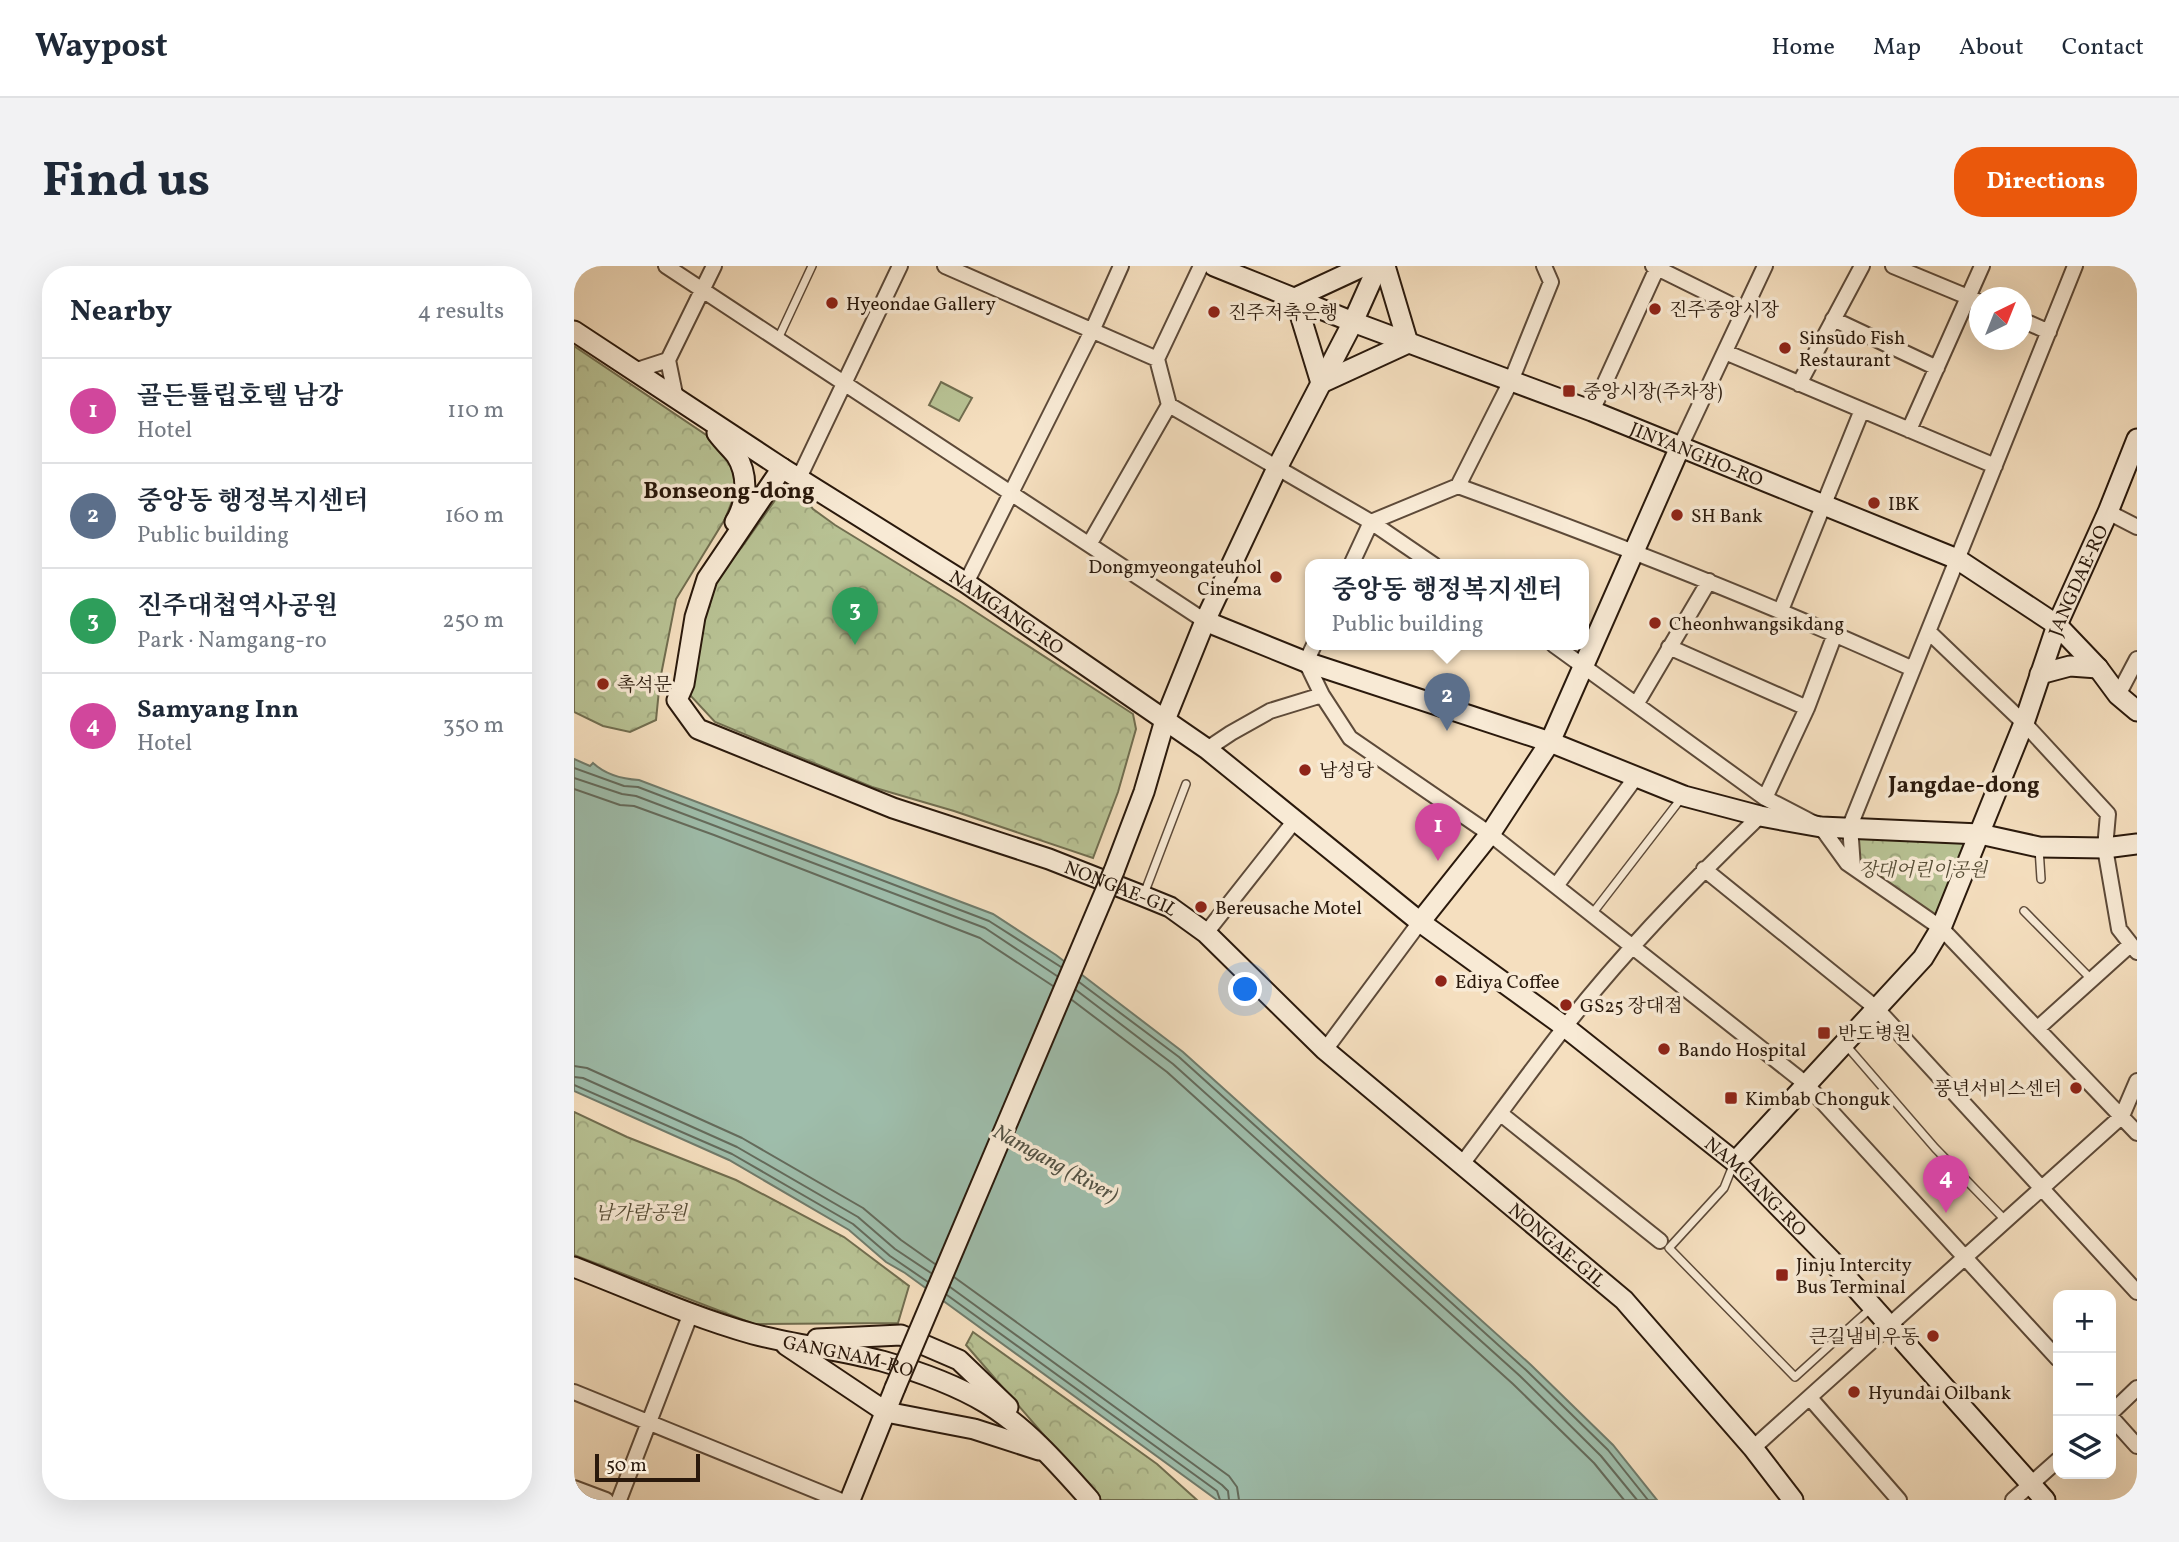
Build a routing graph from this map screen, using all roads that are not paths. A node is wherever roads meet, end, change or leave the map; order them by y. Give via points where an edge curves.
1 (666, 266) edge
2 (714, 266) edge
3 (812, 266) edge
4 (900, 266) edge
5 (945, 266) edge
6 (1121, 266) edge
7 (1201, 266) edge
8 (1214, 266) edge
9 (1364, 266) edge
10 (1378, 266) edge
11 (1385, 266) edge
12 (1545, 266) edge
13 (1765, 266) edge
14 (1862, 266) edge
15 (1893, 266) edge
16 (1982, 266) edge
17 (2076, 266) edge
18 (1656, 267) edge
19 (1977, 287) edge
20 (702, 290) junction
21 (1295, 298) junction
22 (1969, 298) edge
23 (1969, 309) edge
24 (1744, 310) junction
25 (1833, 319) junction
26 (1353, 322) junction
27 (2032, 325) edge
28 (574, 331) edge
29 (1092, 331) junction
30 (2049, 332) junction
31 (778, 341) junction
32 (1408, 343) junction
33 (1725, 352) junction
34 (668, 359) junction
35 (1157, 359) junction
36 (1937, 368) junction
37 (634, 371) junction
38 (1511, 381) junction
39 (1321, 383) junction
40 (845, 384) junction
41 (1800, 384) junction
42 (676, 399) junction
43 (1169, 405) junction
44 (1862, 410) junction
45 (1592, 411) junction
46 (706, 418) junction
47 (1909, 430) junction
48 (2137, 439) edge
49 (1680, 446) junction
50 (1995, 466) junction
51 (782, 468) junction
52 (1277, 468) junction
53 (799, 478) junction
54 (1458, 486) junction
55 (1012, 492) junction
56 (1824, 504) junction
57 (2108, 512) junction
58 (1371, 522) junction
59 (2137, 527) edge
60 (1090, 544) junction
61 (1633, 550) junction
62 (721, 557) junction
63 (1354, 559) edge
64 (1425, 559) edge
65 (1957, 559) junction
66 (1709, 581) junction
67 (966, 583) junction
68 (1781, 610) junction
69 (1205, 621) junction
70 (2057, 625) junction
71 (1929, 632) junction
72 (1835, 634) junction
73 (1669, 647) junction
74 (1562, 650) edge
75 (1310, 654) edge
76 (2137, 659) edge
77 (1584, 665) junction
78 (2098, 668) junction
79 (1913, 669) junction
80 (2040, 674) junction
81 (1322, 695) junction
82 (2118, 695) junction
83 (1637, 703) junction
84 (1807, 708) junction
85 (2137, 712) edge
86 (1165, 720) junction
87 (2024, 723) junction
88 (1550, 742) junction
89 (1207, 749) junction
90 (1636, 777) junction
91 (1186, 784) dead end
92 (1684, 796) junction
93 (1762, 807) junction
94 (1296, 820) junction
95 (1850, 826) junction
96 (1821, 827) junction
97 (1490, 834) junction
98 (1980, 834) junction
99 (2137, 844) edge
100 (2039, 847) junction
101 (2105, 848) junction
102 (1853, 867) junction
103 (1704, 869) junction
104 (2041, 879) dead end
105 (1556, 886) junction
106 (1143, 896) junction
107 (2024, 911) dead end
108 (1591, 915) junction
109 (1420, 922) junction
110 (1941, 928) junction
111 (1206, 933) junction
112 (1632, 948) junction
113 (2134, 949) edge
114 (2092, 980) junction
115 (1876, 1007) junction
116 (1565, 1027) junction
117 (2038, 1028) junction
118 (1845, 1044) junction
119 (1325, 1050) junction
120 (2137, 1081) edge
121 (1806, 1084) junction
122 (1500, 1114) junction
123 (2122, 1116) junction
124 (2137, 1133) edge
125 (1735, 1162) junction
126 (1462, 1164) junction
127 (2042, 1188) junction
128 (2006, 1221) junction
129 (1660, 1241) dead end
130 (1966, 1257) junction
131 (574, 1267) edge
132 (2137, 1292) edge
133 (1872, 1307) junction
134 (691, 1313) junction
135 (1888, 1327) junction
136 (779, 1340) junction
137 (2053, 1353) edge
138 (2137, 1388) edge
139 (574, 1392) edge
140 (1810, 1398) junction
141 (2116, 1410) edge
142 (886, 1412) junction
143 (2112, 1416) edge
144 (648, 1421) junction
145 (2137, 1446) edge
146 (1753, 1448) junction
147 (1047, 1452) junction
148 (2053, 1464) edge
149 (2031, 1484) junction
150 (574, 1488) edge
151 (823, 1497) edge
152 (606, 1500) edge
153 (619, 1500) edge
154 (839, 1500) edge
155 (850, 1500) edge
156 (1090, 1500) edge
157 (1793, 1500) edge
158 (1899, 1500) edge
159 (2013, 1500) edge
160 (2045, 1500) edge

1 - 20 street
2 - 20 street
3 - 31 lane
4 - 40 street
5 - 29 street
6 - 29 street
7 - 35 street
8 - 21 street, JINYANGHO-RO
9 - 21 street
10 - 26 street
11 - 32 street
12 - 38 street via 1551,282
13 - 24 street
14 - 25 street
15 - 22 street
16 - 19 street
17 - 30 street
18 - 24 street
18 - 45 street
20 - 31 street
20 - 34 street
21 - 26 street, JINYANGHO-RO
21 - 39 street
23 - 36 street
24 - 33 street
25 - 36 street
25 - 41 street
26 - 32 street, JINYANGHO-RO
26 - 39 street
27 - 30 street
28 - 37 street, NAMGANG-RO
29 - 35 street
29 - 55 street
30 - 50 street
31 - 40 street
32 - 38 street, JINYANGHO-RO
32 - 39 street
33 - 41 street
33 - 49 street
34 - 37 street
34 - 42 street
35 - 43 street
36 - 47 street
37 - 42 street, NAMGANG-RO
38 - 45 street, JINYANGHO-RO
38 - 54 street
39 - 52 street
40 - 53 street
40 - 55 street
41 - 44 street
42 - 46 street, NAMGANG-RO
43 - 52 street
43 - 60 street
44 - 47 street
44 - 56 street
45 - 49 street, JINYANGHO-RO
46 - 51 street, NAMGANG-RO
46 - 62 street via 738,458 745,493 743,509
47 - 50 street
48 - 57 street, JANGDAE-RO
49 - 56 street, JINYANGHO-RO
49 - 61 street
50 - 65 street
51 - 53 street, NAMGANG-RO
51 - 62 street, NONGAE-GIL
52 - 58 street
52 - 69 street
53 - 67 street, NAMGANG-RO
54 - 58 street
54 - 61 street
55 - 60 street
55 - 67 street
56 - 65 street, JINYANGHO-RO
56 - 68 street
57 - 59 street
57 - 70 street, JANGDAE-RO
58 - 63 street
58 - 64 street
60 - 69 street
61 - 66 street
61 - 77 street
62 - 106 street, NONGAE-GIL via 707,579 695,617 677,700 698,729 893,808 1049,859
65 - 70 street, JINYANGHO-RO
65 - 71 street
66 - 68 street
66 - 73 street
67 - 86 street, NAMGANG-RO
68 - 72 street
69 - 75 street
69 - 86 street
70 - 78 street, JINYANGHO-RO
70 - 80 street, JANGDAE-RO
71 - 79 street
71 - 87 street
72 - 79 street
72 - 84 street
73 - 83 street
73 - 84 street
74 - 77 street
75 - 81 street
75 - 88 street
76 - 82 street
77 - 83 street
77 - 88 street
78 - 80 street via 2070,666
78 - 82 street, JINYANGHO-RO
79 - 95 street
80 - 87 street, JANGDAE-RO
81 - 89 street via 1270,710
81 - 97 street via 1350,738
82 - 85 street, JINYANGHO-RO
83 - 93 street
84 - 93 street
86 - 89 street, NAMGANG-RO
86 - 142 street, bridge via 1114,871
87 - 98 street, JANGDAE-RO
87 - 101 street via 2108,814
88 - 90 street
88 - 97 street
89 - 94 street, NAMGANG-RO
90 - 92 street
90 - 105 street
91 - 106 lane
92 - 93 street
92 - 108 lane
93 - 96 street
93 - 103 street
94 - 109 street, NAMGANG-RO
94 - 111 street
95 - 96 street
95 - 98 street
95 - 102 street
96 - 102 street
97 - 105 street
97 - 109 street
98 - 100 street
98 - 110 street, JANGDAE-RO
99 - 101 street
100 - 101 street
100 - 104 lane
101 - 113 street via 2119,929
102 - 110 street
103 - 112 street
103 - 115 street
105 - 108 street
106 - 111 street, NONGAE-GIL via 1170,907
107 - 114 lane
108 - 112 street
109 - 116 street, NAMGANG-RO
109 - 119 street
110 - 115 street, JANGDAE-RO via 1923,958
110 - 117 street
111 - 119 street, NONGAE-GIL
112 - 116 street
112 - 121 street
113 - 114 street
114 - 117 street
115 - 118 street, JANGDAE-RO
115 - 127 street
116 - 122 street
116 - 125 street, NAMGANG-RO
117 - 123 street
118 - 121 street, JANGDAE-RO
118 - 128 lane
119 - 126 street, NONGAE-GIL
120 - 123 street
121 - 125 street, JANGDAE-RO
121 - 130 street
122 - 126 street
122 - 129 street
123 - 124 street
123 - 127 street
125 - 133 street, NAMGANG-RO
125 - 133 lane via 1724,1188 1669,1248 1795,1377
126 - 146 street, NONGAE-GIL via 1624,1300
127 - 128 street
127 - 132 street
128 - 130 street
130 - 135 street
130 - 137 street
131 - 134 street, GANGNAM-RO
133 - 135 street, NAMGANG-RO
134 - 136 street, GANGNAM-RO
134 - 144 street
135 - 140 street
135 - 149 street, NAMGANG-RO
136 - 142 street
136 - 147 street, GANGNAM-RO via 884,1362 943,1382 985,1402
136 - 147 street via 901,1335 959,1360 1036,1433
138 - 141 street
139 - 144 street
140 - 146 street
140 - 158 street
142 - 147 street via 974,1429
142 - 155 street
143 - 145 street
144 - 151 street
144 - 153 street
146 - 157 street, NONGAE-GIL
147 - 156 street, GANGNAM-RO
148 - 149 street
149 - 159 street
149 - 160 street, NAMGANG-RO
150 - 152 street
151 - 154 street

